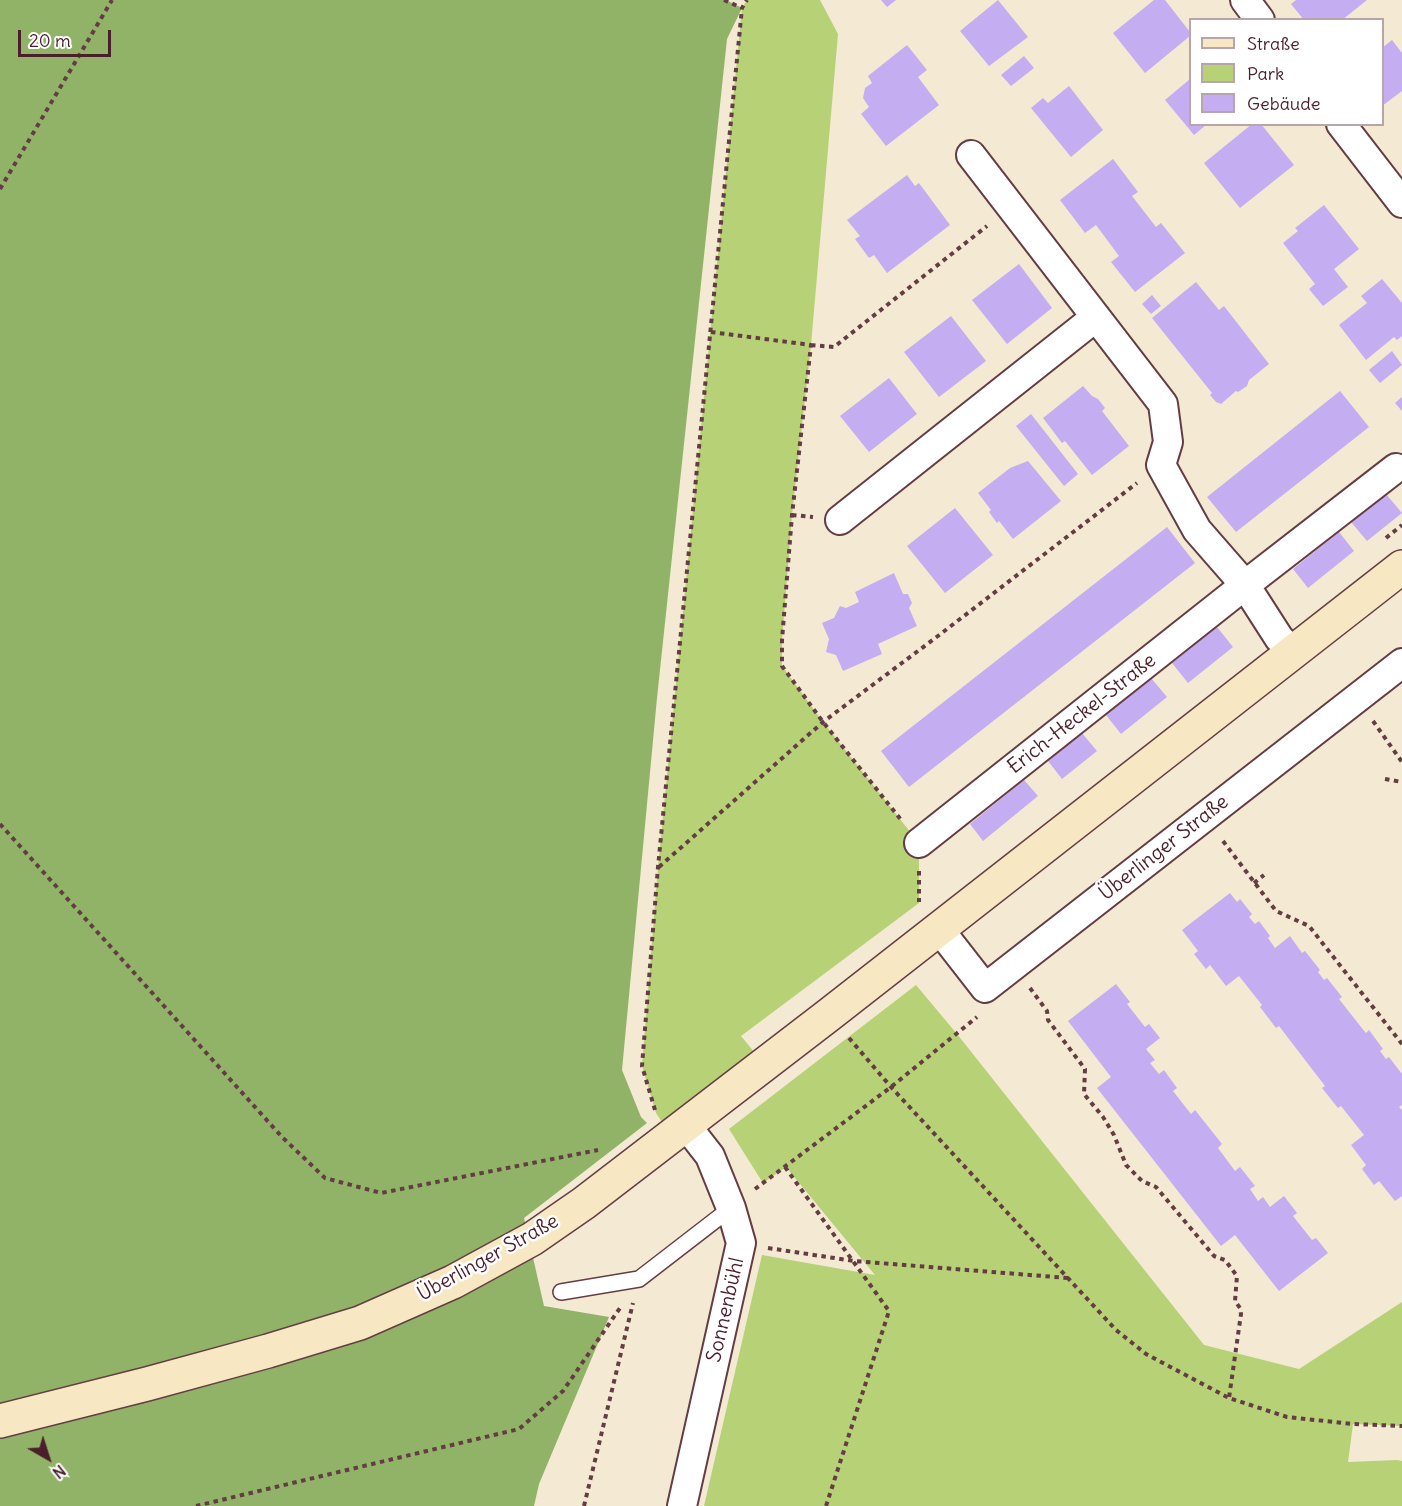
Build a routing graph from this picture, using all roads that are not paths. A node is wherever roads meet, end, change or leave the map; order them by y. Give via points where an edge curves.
1 (1245, 0) edge
2 (1258, 18) edge
3 (1343, 126) edge
4 (970, 156) dead end
5 (1402, 202) edge
6 (1096, 317) junction
7 (1396, 468) dead end
8 (840, 520) dead end
9 (1402, 567) edge
10 (1245, 585) junction
11 (1293, 653) junction
12 (1402, 663) edge
13 (919, 843) road end
14 (939, 929) junction
15 (679, 1130) junction
16 (731, 1208) junction
17 (561, 1292) dead end
18 (14, 1418) edge
19 (682, 1506) edge

1 - 2 street
3 - 5 street
4 - 6 street
6 - 8 street
6 - 10 street via 1163,404 1168,442 1161,465 1197,530
7 - 10 street, Erich-Heckel-Straße
9 - 11 street, Überlinger Straße
10 - 11 street
10 - 13 street, Erich-Heckel-Straße
11 - 14 street, Überlinger Straße
12 - 14 street, Überlinger Straße via 1205,816 984,1000
14 - 15 street, Überlinger Straße
15 - 16 street, Sonnenbühl via 710,1156
15 - 18 street, Überlinger Straße via 532,1239 453,1282 360,1323 268,1352
16 - 17 lane via 639,1279
16 - 19 street, Sonnenbühl via 741,1243

